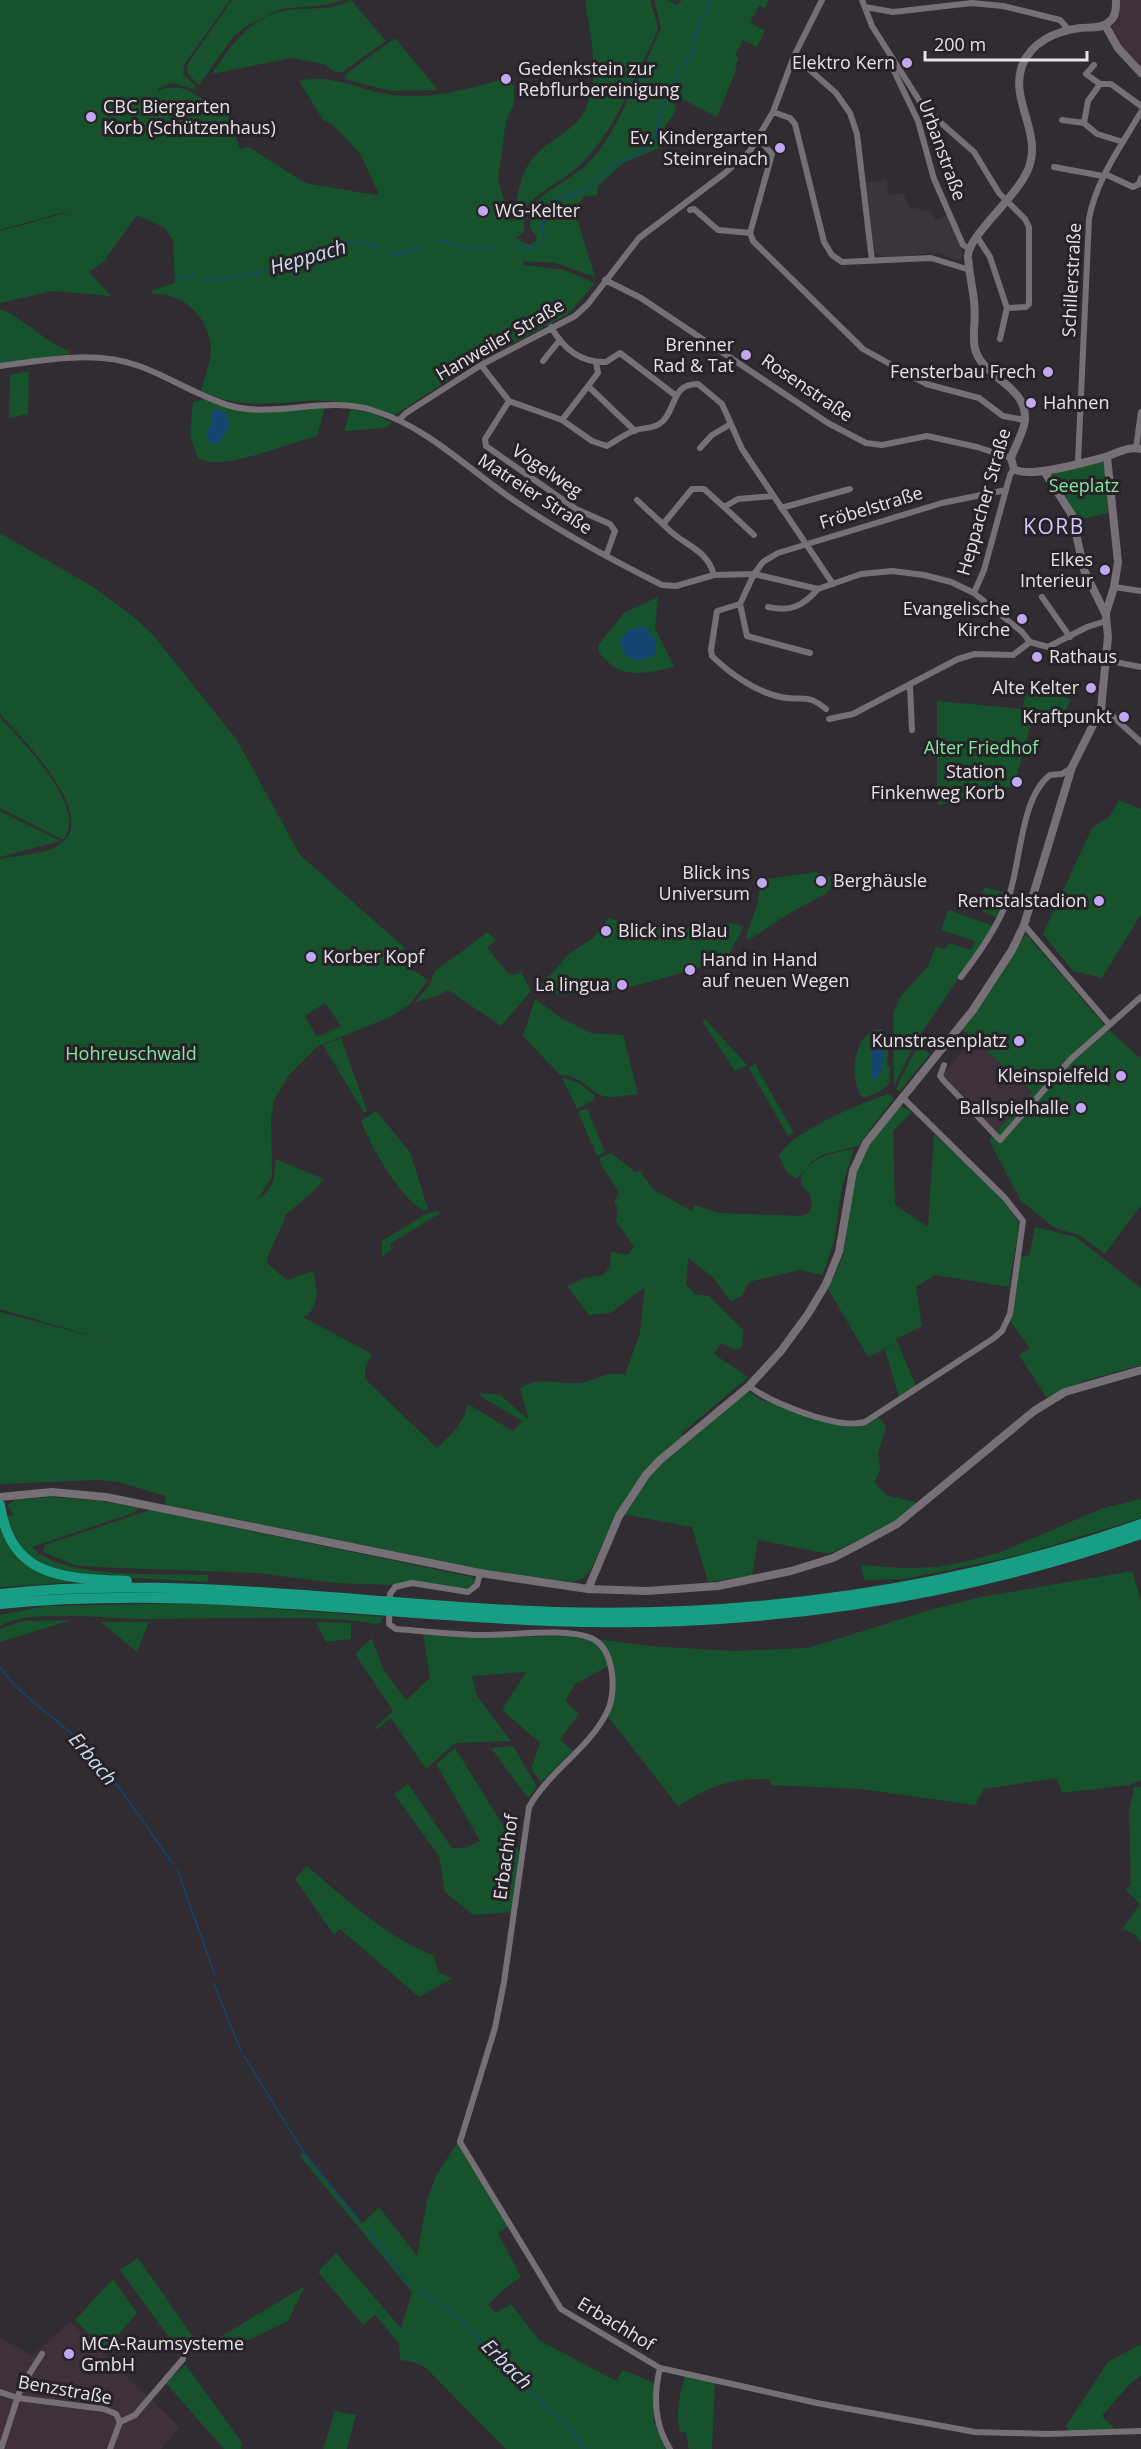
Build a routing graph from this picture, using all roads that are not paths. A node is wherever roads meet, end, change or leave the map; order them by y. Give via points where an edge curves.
1 (822, 0) edge
2 (1116, 0) edge
3 (863, 3) edge
4 (1105, 25) junction
5 (1069, 30) junction
6 (794, 56) junction
7 (893, 59) junction
8 (1094, 65) dead end
9 (1141, 73) edge
10 (1100, 84) junction
11 (1141, 106) edge
12 (772, 112) junction
13 (1141, 112) edge
14 (1062, 120) dead end
15 (1084, 123) junction
16 (1124, 142) junction
17 (756, 143) junction
18 (1054, 167) dead end
19 (1104, 175) junction
20 (1141, 178) edge
21 (1008, 202) junction
22 (690, 210) dead end
23 (750, 233) junction
24 (977, 237) junction
25 (970, 249) junction
26 (872, 261) junction
27 (971, 271) junction
28 (605, 280) junction
29 (1007, 308) junction
30 (551, 327) junction
31 (1000, 339) dead end
32 (559, 341) junction
33 (543, 361) dead end
34 (596, 362) junction
35 (481, 365) junction
36 (0, 366) edge
37 (588, 386) junction
38 (675, 394) junction
39 (509, 401) junction
40 (1141, 412) edge
41 (399, 420) junction
42 (562, 420) junction
43 (1025, 420) junction
44 (729, 425) junction
45 (635, 430) junction
46 (700, 448) dead end
47 (1138, 448) edge
48 (1107, 457) junction
49 (1011, 458) junction
50 (1078, 462) junction
51 (1014, 468) junction
52 (1044, 471) junction
53 (850, 489) dead end
54 (1006, 490) junction
55 (773, 496) junction
56 (637, 500) dead end
57 (724, 507) junction
58 (781, 508) junction
59 (664, 523) junction
60 (754, 535) dead end
61 (804, 544) junction
62 (606, 556) junction
63 (754, 574) junction
64 (714, 575) junction
65 (833, 584) junction
66 (818, 589) junction
67 (1141, 591) edge
68 (1112, 592) junction
69 (974, 593) junction
70 (1098, 596) junction
71 (1042, 597) dead end
72 (740, 604) junction
73 (768, 607) dead end
74 (1106, 618) junction
75 (1070, 637) junction
76 (1030, 642) junction
77 (810, 653) dead end
78 (1105, 660) junction
79 (1141, 668) edge
80 (910, 686) junction
81 (1101, 709) junction
82 (826, 710) dead end
83 (829, 720) dead end
84 (912, 730) dead end
85 (1141, 742) edge
86 (1072, 768) junction
87 (1024, 926) junction
88 (961, 977) dead end
89 (1141, 997) edge
90 (1109, 1024) junction
91 (944, 1065) dead end
92 (902, 1098) junction
93 (1141, 1370) edge
94 (749, 1386) junction
95 (0, 1497) edge
96 (0, 1505) edge
97 (1141, 1524) edge
98 (1141, 1534) edge
99 (480, 1573) junction
100 (161, 1588) junction
101 (588, 1589) junction
102 (0, 1594) edge
103 (18, 1602) junction
104 (0, 1604) edge
105 (380, 1606) junction
106 (398, 1607) junction
107 (0, 1611) edge
108 (42, 2354) dead end
109 (183, 2359) dead end
110 (660, 2368) junction
111 (0, 2392) edge
112 (18, 2398) junction
113 (120, 2422) junction
114 (1141, 2431) edge
115 (1, 2449) edge
116 (110, 2449) edge
117 (670, 2449) edge

1 - 6 street, Hanweiler Straße
2 - 4 street via 1113,18
3 - 5 street via 893,12 972,3 1003,6 1060,20
3 - 7 street
4 - 5 street
4 - 9 street via 1118,48
5 - 21 street via 1042,41 1022,66 1020,92 1032,133 1033,154 1025,177
6 - 12 street, Hanweiler Straße
6 - 26 street via 836,93 850,113 857,135
7 - 21 street via 924,108 974,152
7 - 25 street, Urbanstraße via 893,69 918,121 934,179 963,245
8 - 10 street via 1086,74
10 - 11 street via 1111,84
10 - 15 street via 1088,101
12 - 17 street, Hanweiler Straße
12 - 26 street via 790,118 795,124 827,249 842,262
13 - 16 street, Schillerstraße
14 - 15 street
15 - 16 street via 1097,134
16 - 19 street, Schillerstraße
17 - 23 street via 772,153
17 - 28 street, Hanweiler Straße via 725,173 639,238
18 - 19 street
19 - 20 street via 1133,187
19 - 50 street, Schillerstraße via 1089,219
21 - 24 street
21 - 29 street via 1029,227 1029,304
22 - 23 street via 694,209 718,230
23 - 43 street via 753,241 863,349 926,384 979,398 1003,416
24 - 25 street
24 - 29 street via 990,257
25 - 27 street, Heppacher Straße
26 - 27 street via 931,258
27 - 43 street, Heppacher Straße via 976,301 976,353 1020,399
28 - 30 street, Hanweiler Straße via 574,316
28 - 49 street, Rosenstraße via 641,298 828,423 866,442 882,445 927,436
29 - 31 street
30 - 32 street
30 - 35 street, Hanweiler Straße
32 - 33 street
32 - 34 street via 579,357
34 - 37 street via 598,373
34 - 38 street via 606,362 620,353
35 - 39 street
35 - 41 street, Hanweiler Straße
36 - 41 street, Matreier Straße via 104,358 137,365 232,406 255,409 335,404
37 - 42 street
37 - 45 street
38 - 44 street via 690,384 698,384 722,404
38 - 45 street via 662,423
39 - 42 street
39 - 62 street, Vogelweg via 485,439 486,446 576,509 610,524 615,531
40 - 47 street
41 - 62 street, Matreier Straße via 507,495
42 - 45 street via 592,441 607,446
43 - 49 street, Heppacher Straße
44 - 46 street
44 - 55 street
47 - 48 street
48 - 50 street
48 - 68 street via 1118,562
49 - 51 street, Heppacher Straße
50 - 52 street
51 - 52 street via 1026,474
51 - 54 street, Heppacher Straße
52 - 70 street via 1072,515 1084,570
53 - 58 street
54 - 61 street, Fröbelstraße via 942,503
54 - 69 street, Heppacher Straße
55 - 57 street via 738,499
55 - 58 street
56 - 59 street
57 - 59 street via 704,489 692,489
57 - 60 street
58 - 61 street
59 - 64 street via 700,550
61 - 63 street, Fröbelstraße via 778,553 763,562
61 - 65 street
62 - 64 street, Matreier Straße via 668,587
63 - 64 street
63 - 66 street
63 - 72 street
65 - 66 street
65 - 69 street via 861,574 892,571 933,577
66 - 73 street via 807,602 795,608
67 - 68 street
68 - 70 street via 1104,599
68 - 74 street
69 - 76 street
70 - 74 street
71 - 75 street
72 - 77 street via 747,636
72 - 82 street via 717,611 712,656 752,686 786,698 807,697
74 - 75 street
74 - 78 street
75 - 76 street via 1048,647
76 - 80 street via 1013,655 975,654 958,659
78 - 79 street
78 - 81 street
80 - 83 street via 853,714
80 - 84 street
81 - 85 street
81 - 86 street
86 - 87 street
86 - 88 street via 1050,775 1040,786 1020,845 1007,902 981,951
87 - 90 street
87 - 92 street via 972,1010
89 - 90 street
90 - 91 street via 1071,1059 1000,1140 940,1076
92 - 94 street via 871,1136 859,1158 839,1252 826,1284 796,1331
92 - 94 street via 999,1191 1023,1221 1007,1323 988,1342 857,1424 772,1401
93 - 101 street via 1065,1392 1034,1411 897,1524 833,1558 718,1586 647,1591
94 - 101 street via 645,1475 619,1516
95 - 99 street via 52,1492 106,1497
96 - 100 highway via 5,1528 16,1549 42,1570 78,1578 145,1582
97 - 106 highway via 961,1575 778,1604 614,1613
98 - 106 highway via 942,1589 769,1615 619,1623 511,1620
99 - 101 street
99 - 110 street, Erbachhof via 477,1585 468,1592 412,1583 395,1587 390,1594 389,1624 396,1629 477,1635 572,1634 590,1638 602,1648 614,1683 609,1708 598,1727 540,1789 529,1807 499,2005 485,2067 460,2142 561,2309
100 - 102 highway
100 - 105 highway
103 - 104 highway
103 - 105 highway via 105,1597
103 - 107 highway
105 - 106 highway
108 - 112 street
109 - 113 street via 135,2415
110 - 114 street via 817,2403 975,2432
110 - 117 street via 657,2422
111 - 112 street, Benzstraße
112 - 113 street, Benzstraße via 104,2409 116,2414
112 - 115 street
113 - 116 street

